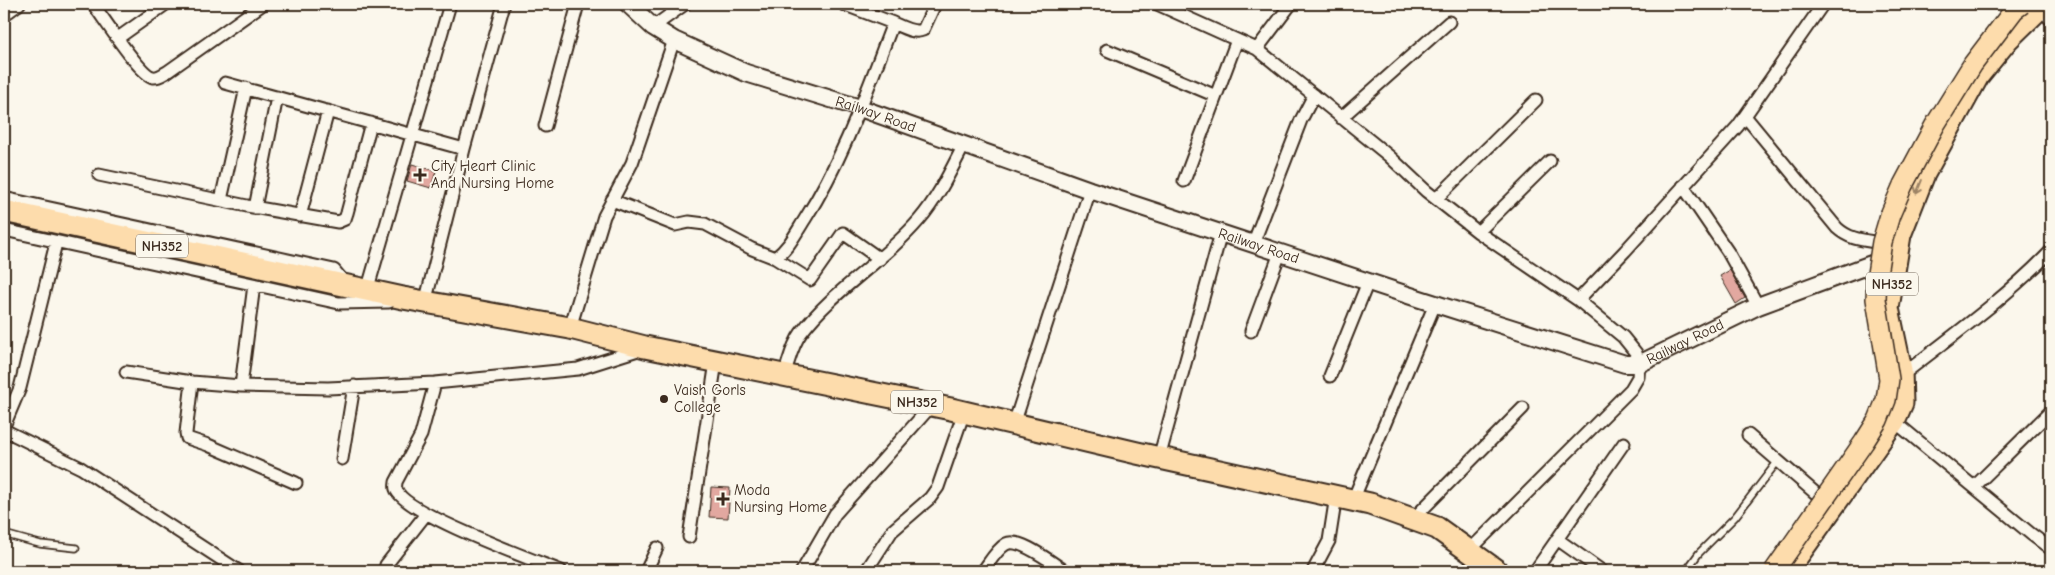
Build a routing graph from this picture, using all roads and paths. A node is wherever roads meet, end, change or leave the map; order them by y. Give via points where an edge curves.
1 (19, 4) edge
2 (94, 4) edge
3 (166, 4) edge
4 (262, 4) edge
5 (450, 4) edge
6 (504, 4) edge
7 (578, 4) edge
8 (628, 4) edge
9 (685, 4) edge
10 (843, 4) edge
11 (935, 4) edge
12 (1156, 4) edge
13 (1290, 4) edge
14 (1823, 4) edge
15 (2015, 4) edge
16 (2039, 8) edge
17 (4, 15) edge
18 (1449, 22) dead end
19 (893, 24) junction
20 (653, 26) junction
21 (118, 38) junction
22 (674, 40) junction
23 (1237, 40) junction
24 (1256, 49) junction
25 (1107, 50) dead end
26 (225, 82) dead end
27 (246, 88) junction
28 (1314, 95) junction
29 (1216, 96) junction
30 (277, 97) junction
31 (1536, 100) dead end
32 (860, 108) junction
33 (328, 111) junction
34 (1745, 116) junction
35 (1341, 118) junction
36 (371, 123) junction
37 (545, 126) dead end
38 (412, 135) junction
39 (964, 145) junction
40 (464, 150) junction
41 (1550, 161) dead end
42 (99, 175) dead end
43 (1184, 181) dead end
44 (1683, 186) junction
45 (1090, 190) junction
46 (4, 198) edge
47 (1436, 199) junction
48 (220, 200) junction
49 (612, 200) junction
50 (255, 208) junction
51 (4, 211) edge
52 (300, 216) junction
53 (4, 230) edge
54 (1478, 232) junction
55 (1221, 233) junction
56 (56, 243) junction
57 (1253, 244) junction
58 (2051, 251) edge
59 (1280, 252) junction
60 (1885, 255) junction
61 (775, 258) junction
62 (880, 259) junction
63 (1368, 282) junction
64 (254, 285) junction
65 (357, 289) junction
66 (403, 298) junction
67 (1578, 300) junction
68 (425, 303) junction
69 (1435, 304) junction
70 (1758, 306) junction
71 (570, 328) junction
72 (1252, 331) dead end
73 (645, 347) junction
74 (716, 362) junction
75 (1639, 364) junction
76 (126, 372) dead end
77 (784, 375) junction
78 (1330, 376) dead end
79 (1894, 381) junction
80 (192, 382) junction
81 (435, 383) junction
82 (241, 386) junction
83 (354, 386) junction
84 (932, 405) junction
85 (1523, 408) dead end
86 (2051, 411) edge
87 (964, 412) junction
88 (1894, 421) junction
89 (1014, 424) junction
90 (4, 426) edge
91 (4, 430) edge
92 (1748, 435) dead end
93 (1624, 443) dead end
94 (1159, 458) junction
95 (342, 459) dead end
96 (1778, 461) junction
97 (296, 482) dead end
98 (1974, 487) junction
99 (1820, 497) junction
100 (1344, 498) junction
101 (426, 514) junction
102 (1413, 519) junction
103 (4, 534) edge
104 (689, 537) dead end
105 (1558, 539) junction
106 (76, 548) dead end
107 (657, 548) dead end
108 (2051, 549) edge
109 (1469, 551) junction
110 (1060, 570) edge
111 (239, 571) edge
112 (385, 571) edge
113 (561, 571) edge
114 (646, 571) edge
115 (802, 571) edge
116 (866, 571) edge
117 (983, 571) edge
118 (1313, 571) edge
119 (1498, 571) edge
120 (1535, 571) edge
121 (1602, 571) edge
122 (1686, 571) edge
123 (1766, 571) edge
124 (1774, 571) edge
125 (1787, 571) edge

1 - 17 street
2 - 21 street
3 - 21 street
4 - 21 street via 160,76 146,74
5 - 38 street
6 - 40 street
7 - 37 street
8 - 20 street, Railway Road
9 - 20 street
10 - 19 street
11 - 19 street via 923,30 914,32
12 - 23 street
13 - 24 street
14 - 34 street
15 - 60 highway, NH352 via 1964,66 1912,163 1884,228
16 -> 60 highway, NH352 via 1978,76 1924,174 1900,235
16 - 124 main road, bridge via 2014,10 1973,64 1903,184 1882,242 1877,274 1878,322 1889,379 1886,400 1864,442
18 - 35 street
19 - 32 street
20 - 22 street, Railway Road
22 - 32 street, Railway Road via 746,73
22 - 49 street via 632,164
23 - 24 street
23 - 29 street
24 - 28 street
25 - 29 street
26 - 27 street
27 - 30 street
27 - 48 street
28 - 35 street
28 - 57 street via 1301,120
29 - 43 street
30 - 33 street
30 - 50 street
31 - 47 street
32 - 39 street, Railway Road
32 - 61 street via 826,184 788,246
33 - 36 street
33 - 52 street
34 - 44 street
34 - 60 street via 1845,236
35 - 47 street
36 - 38 street
36 - 52 street via 344,219 338,222
38 - 40 street
38 - 65 street
39 - 45 street, Railway Road
39 - 62 street via 925,212
40 - 68 street
41 - 54 street
42 - 48 street
44 - 67 street
44 - 70 street via 1728,252
45 - 55 street, Railway Road
45 - 89 street
46 - 65 street via 334,270
47 - 54 street
48 - 50 street
49 - 61 street via 675,225 689,222 705,224
49 - 71 street via 604,216
50 - 52 street
51 - 65 highway, NH352
53 - 56 street
54 - 67 street
55 - 57 street, Railway Road
55 - 94 street
56 - 64 street
56 - 90 street via 20,388
57 - 59 street, Railway Road
58 - 79 street via 1976,318
59 - 63 street, Railway Road
59 - 72 street
60 - 70 street, Railway Road
60 - 79 highway, NH352
61 - 62 street via 810,280 843,233
62 - 77 street via 839,293 801,333
63 - 69 street, Railway Road
63 - 78 street
64 - 66 street via 339,303 389,302
64 - 82 street
65 - 66 highway, NH352
66 - 68 highway, NH352
67 - 75 street via 1623,337 1636,353
68 - 71 highway, NH352
69 - 75 street, Railway Road via 1625,364
69 - 100 street
70 - 75 street, Railway Road
71 - 73 highway, NH352
73 - 74 highway, NH352
73 - 81 street via 578,369
74 - 77 highway, NH352
74 - 104 street
75 - 109 street via 1638,377 1631,389
76 - 80 street
77 - 84 highway, NH352
79 - 88 highway, NH352 via 1902,403
79 - 99 highway, NH352 via 1883,412
80 - 82 street
80 - 97 street via 186,438
81 - 83 street
81 - 101 street via 421,435 395,488
82 - 83 street
83 - 95 street
84 - 87 highway, NH352
84 - 115 street via 835,514
85 - 102 street
86 - 98 street
87 - 89 highway, NH352
87 - 116 street via 938,487 892,532
88 - 98 street
88 - 125 highway, NH352
89 - 94 highway, NH352
91 - 111 street via 81,468
92 - 96 street
93 - 105 street
94 - 100 highway, NH352
96 - 99 street
96 - 122 lane via 1735,517
98 - 108 street
99 - 123 highway, NH352
100 - 102 highway, NH352
100 - 118 street
101 - 112 street via 386,565
101 - 113 street
102 - 109 highway, NH352 via 1437,528
103 - 106 lane via 40,544
105 - 120 street
105 - 121 street
107 - 114 street
109 - 119 highway, NH352
110 - 117 street via 1024,545 1014,542 1002,547

